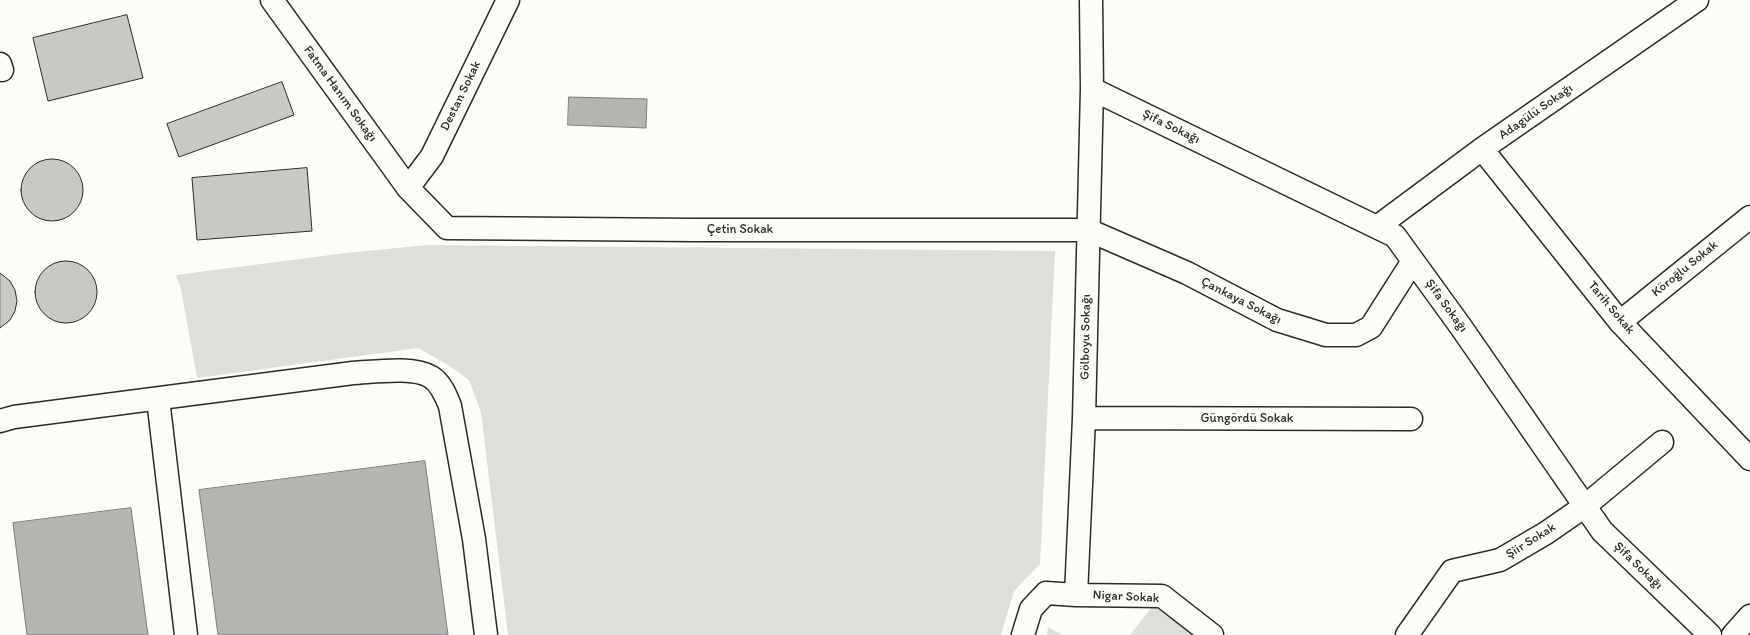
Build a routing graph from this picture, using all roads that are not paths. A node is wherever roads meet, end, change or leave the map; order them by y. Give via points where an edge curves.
1 (272, 0) edge
2 (508, 0) edge
3 (1091, 0) edge
4 (1697, 0) edge
5 (1092, 89) junction
6 (1482, 149) junction
7 (408, 188) junction
8 (1750, 217) edge
9 (1377, 227) junction
10 (1088, 230) junction
11 (1413, 261) junction
12 (1620, 322) junction
13 (158, 399) junction
14 (1084, 418) junction
15 (1411, 419) dead end
16 (0, 421) edge
17 (1662, 442) dead end
18 (1750, 459) edge
19 (1585, 506) junction
20 (1076, 595) junction
21 (1750, 616) edge
22 (186, 635) edge
23 (486, 635) edge
24 (1023, 635) edge
25 (1212, 635) edge
26 (1407, 635) edge
27 (1710, 635) edge
28 (1733, 635) edge

1 - 7 street, Fatma Hanım Sokağı
2 - 7 street, Destan Sokak via 432,156
3 - 5 street, Gölboyu Sokağı
4 - 6 street, Adagülü Sokağı
5 - 9 street, Şifa Sokağı
5 - 10 street, Gölboyu Sokağı
6 - 9 street, Adagülü Sokağı
6 - 12 street, Tarih Sokak
7 - 10 street, Çetin Sokak via 447,228
8 - 12 street, Köroğlu Sokak
9 - 11 street, Şifa Sokağı via 1394,236
10 - 11 street, Çankaya Sokağı via 1187,273 1277,320 1326,335 1356,335 1371,327
10 - 14 street, Gölboyu Sokağı
11 - 19 street, Şifa Sokağı
12 - 18 street, Tarih Sokak
13 - 16 street
13 - 22 street
13 - 23 street via 354,373 408,370 431,377 441,387 450,406 474,539
14 - 15 street, Güngördü Sokak
14 - 20 street, Gölboyu Sokağı
17 - 19 street, Şiir Sokak
19 - 26 street, Şiir Sokak via 1500,560 1452,571
19 - 27 street, Şifa Sokağı via 1602,531
20 - 24 street via 1046,593 1031,609
20 - 25 street, Nigar Sokak via 1162,596
21 - 28 street

